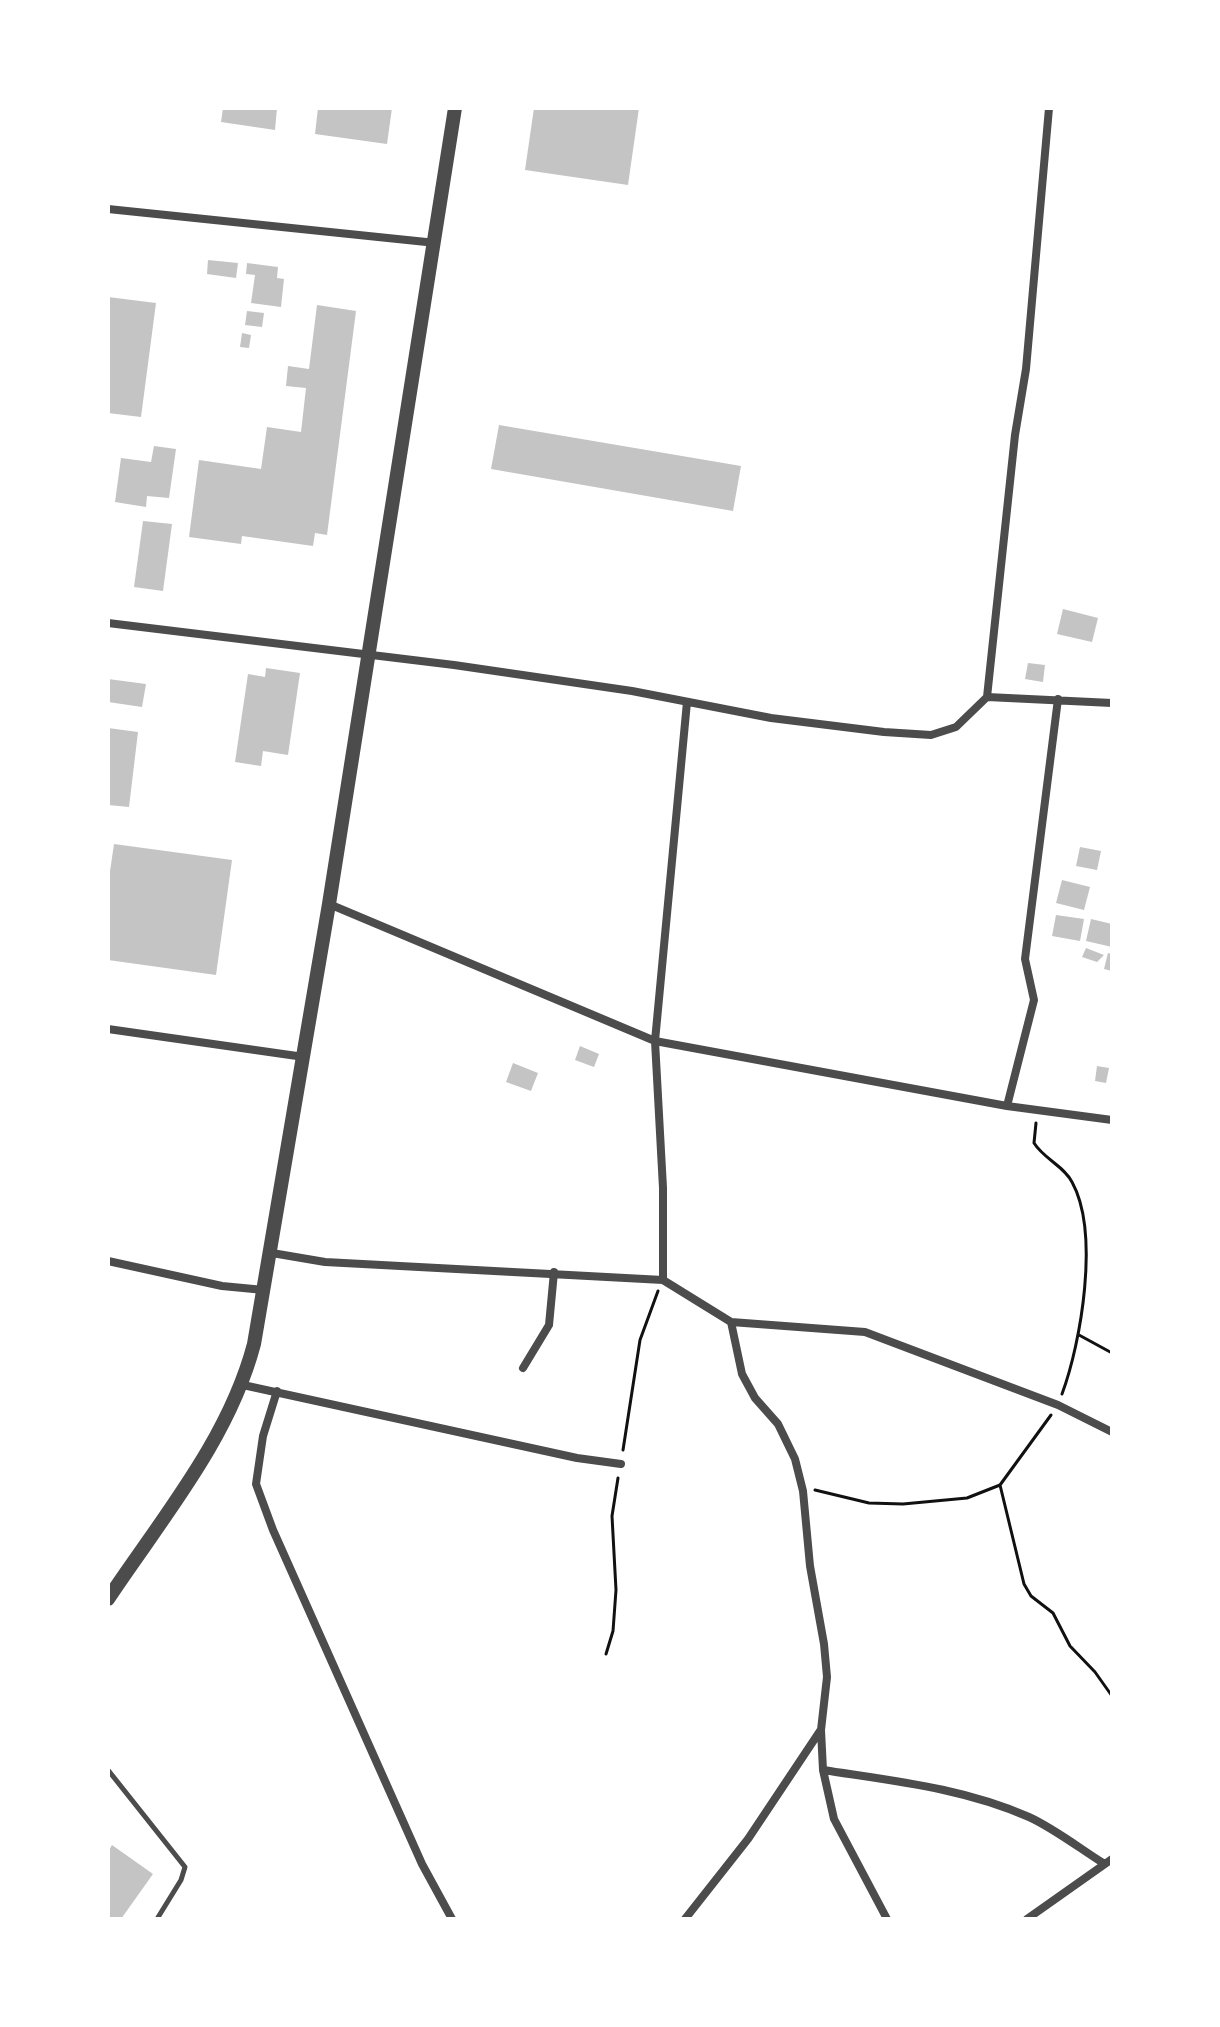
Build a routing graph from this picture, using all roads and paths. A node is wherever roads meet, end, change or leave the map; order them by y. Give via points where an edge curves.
1 (455, 108) edge
2 (1049, 108) edge
3 (108, 209) edge
4 (436, 243) junction
5 (108, 623) edge
6 (369, 656) junction
7 (987, 697) junction
8 (1058, 699) junction
9 (687, 702) junction
10 (1112, 703) edge
11 (329, 904) junction
12 (108, 1029) edge
13 (655, 1041) junction
14 (304, 1057) junction
15 (1007, 1106) junction
16 (1038, 1110) junction
17 (1112, 1120) edge
18 (272, 1253) junction
19 (108, 1261) edge
20 (554, 1272) junction
21 (663, 1280) junction
22 (264, 1290) junction
23 (731, 1322) junction
24 (1079, 1335) junction
25 (1112, 1353) edge
26 (523, 1368) dead end
27 (243, 1385) junction
28 (277, 1391) junction
29 (1058, 1405) junction
30 (1112, 1432) edge
31 (621, 1464) dead end
32 (1000, 1485) junction
33 (803, 1491) junction
34 (108, 1599) edge
35 (1112, 1696) edge
36 (821, 1730) junction
37 (108, 1770) edge
38 (823, 1770) junction
39 (1108, 1861) edge
40 (157, 1919) edge
41 (452, 1919) edge
42 (685, 1919) edge
43 (887, 1919) edge
44 (1027, 1919) edge

1 - 4 street
2 - 7 street via 1026,369
3 - 4 street
4 - 6 street
5 - 6 street
6 - 9 street
6 - 11 street
7 - 8 street
7 - 9 street via 956,727 931,735 825,725
8 - 10 street
8 - 15 street via 1025,959 1034,1000
9 - 13 street
11 - 13 street
11 - 14 street
12 - 14 street
13 - 15 street
13 - 21 street
14 - 18 street
15 - 16 street
16 - 17 street
16 - 24 path via 1034,1143 1072,1180 1080,1203 1085,1276
18 - 20 street via 325,1262
18 - 22 street
19 - 22 street
20 - 21 street
20 - 26 street via 549,1325
21 - 23 street
22 - 27 street
23 - 29 street via 865,1332
23 - 33 street via 742,1374 778,1424
24 - 25 path
24 - 29 path
27 - 28 street
27 - 34 street via 222,1428
28 - 31 street via 403,1422
28 - 41 street via 256,1484 415,1849
29 - 30 street
29 - 32 path
32 - 33 path via 967,1498 903,1504 869,1503 821,1489
32 - 35 path via 1024,1584 1053,1613 1070,1646
33 - 36 street via 827,1677
36 - 38 street
36 - 42 street via 748,1839
37 - 40 lane via 185,1867
38 - 39 street via 967,1794 1030,1818
38 - 43 street via 834,1819
39 - 44 street

